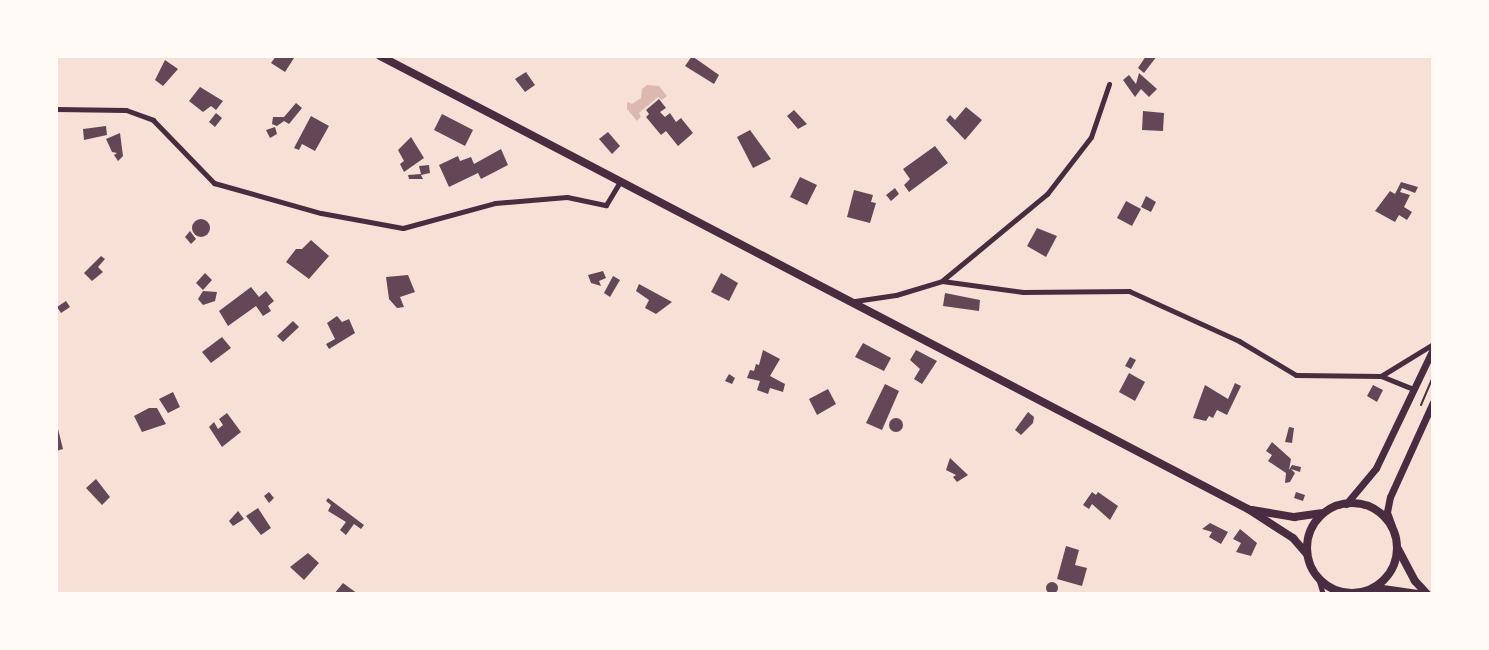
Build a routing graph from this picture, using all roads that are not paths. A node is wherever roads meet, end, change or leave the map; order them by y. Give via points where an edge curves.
1 (380, 56) edge
2 (1109, 84) dead end
3 (56, 109) edge
4 (621, 180) junction
5 (942, 281) junction
6 (855, 301) junction
7 (1433, 346) edge
8 (1381, 376) junction
9 (1414, 389) junction
10 (1431, 405) edge
11 (1346, 504) junction
12 (1248, 509) junction
13 (1326, 512) junction
14 (1392, 526) junction
15 (1398, 549) junction
16 (1307, 554) junction
17 (1318, 578) junction
18 (1375, 588) junction
19 (1323, 594) edge
20 (1352, 594) edge
21 (1418, 594) edge
22 (1427, 594) edge

1 - 4 main road
2 - 5 street via 1091,137 1047,194
3 - 4 street via 126,110 153,120 214,183 321,213 403,228 495,203 567,197 606,205
4 - 6 main road
5 - 6 street
5 - 8 street via 1023,292 1129,291 1239,341 1296,375
6 - 12 main road
7 - 8 street
7 - 9 main road
8 - 9 street
9 - 11 main road via 1376,468
10 - 14 main road via 1390,497 1387,512
11 - 13 main road
11 - 14 main road via 1372,508
12 - 13 main road via 1294,517
12 - 16 main road via 1293,538
13 - 16 main road via 1310,531
14 - 15 main road
15 - 18 main road via 1395,564
15 - 22 main road
16 - 17 main road
17 - 19 street
17 - 20 main road via 1333,590
18 - 20 main road
18 - 21 main road

